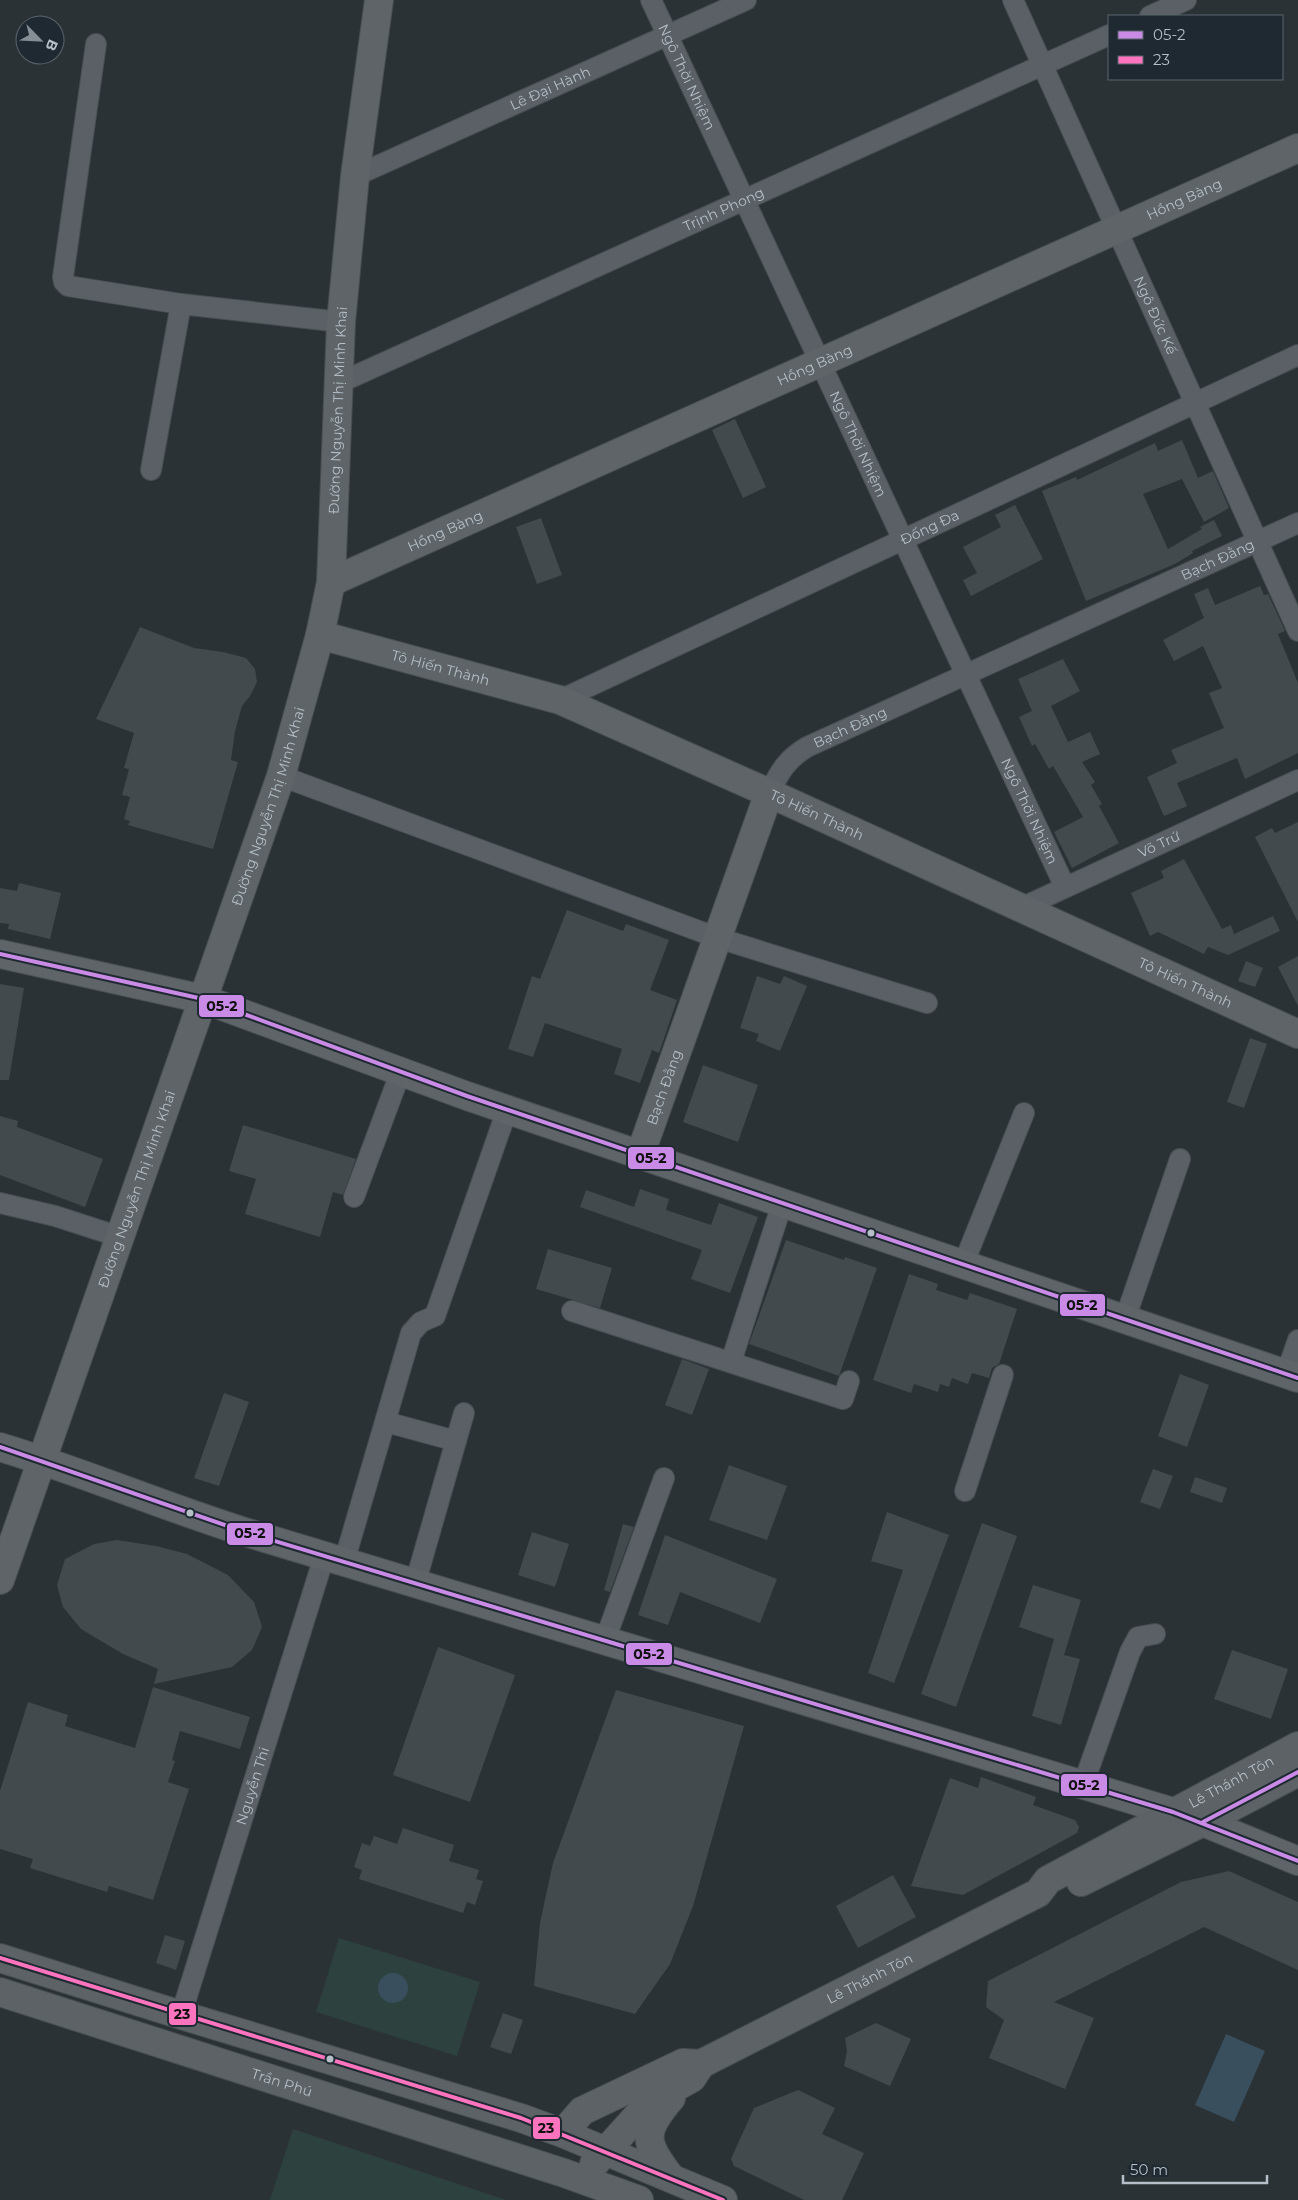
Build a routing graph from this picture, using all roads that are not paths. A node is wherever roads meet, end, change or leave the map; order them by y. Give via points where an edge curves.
1 (379, 0) edge
2 (651, 0) edge
3 (746, 0) edge
4 (1013, 0) edge
5 (1186, 0) edge
6 (1152, 15) edge
7 (667, 35) junction
8 (1108, 35) edge
9 (96, 44) dead end
10 (1042, 65) junction
11 (1298, 148) edge
12 (354, 176) junction
13 (744, 200) junction
14 (1116, 228) junction
15 (181, 304) junction
16 (341, 322) junction
17 (1298, 355) edge
18 (820, 362) junction
19 (339, 384) junction
20 (1195, 403) junction
21 (151, 470) dead end
22 (1298, 523) edge
23 (903, 540) junction
24 (1258, 541) junction
25 (331, 582) junction
26 (1298, 631) edge
27 (320, 635) junction
28 (966, 674) junction
29 (560, 700) junction
30 (281, 776) junction
31 (1298, 780) edge
32 (769, 793) junction
33 (1065, 887) junction
34 (1022, 908) junction
35 (718, 938) junction
36 (0, 954) edge
37 (203, 998) junction
38 (927, 1003) dead end
39 (1295, 1029) edge
40 (401, 1071) junction
41 (508, 1110) junction
42 (1024, 1113) dead end
43 (640, 1155) junction
44 (1180, 1159) dead end
45 (354, 1197) dead end
46 (0, 1203) edge
47 (782, 1204) junction
48 (120, 1236) junction
49 (963, 1265) junction
50 (572, 1311) dead end
51 (1124, 1320) junction
52 (1298, 1340) edge
53 (732, 1362) junction
54 (1003, 1374) dead end
55 (1292, 1376) edge
56 (849, 1381) dead end
57 (464, 1413) dead end
58 (386, 1422) junction
59 (456, 1441) junction
60 (0, 1447) edge
61 (42, 1460) junction
62 (664, 1478) dead end
63 (965, 1491) dead end
64 (334, 1559) junction
65 (0, 1580) edge
66 (416, 1584) junction
67 (1155, 1634) dead end
68 (605, 1640) junction
69 (1298, 1746) edge
70 (1298, 1772) edge
71 (1083, 1785) junction
72 (1173, 1812) junction
73 (1203, 1822) junction
74 (1298, 1861) edge
75 (1038, 1893) junction
76 (0, 1958) edge
77 (0, 1992) edge
78 (180, 2015) junction
79 (701, 2064) junction
80 (682, 2085) junction
81 (582, 2111) junction
82 (522, 2118) junction
83 (562, 2133) junction
84 (607, 2151) junction
85 (568, 2175) junction
86 (671, 2178) junction
87 (639, 2200) edge
88 (723, 2200) edge

1 - 12 street, Đường Nguyễn Thị Minh Khai
2 - 7 street, Ngô Thời Nhiệm
3 - 7 street, Lê Đại Hành
4 - 10 street, Ngô Đức Kế
5 - 6 street
7 - 12 street, Lê Đại Hành
7 - 13 street, Ngô Thời Nhiệm
8 - 10 street, Trịnh Phong
9 - 15 street via 64,282 68,286
10 - 13 street, Trịnh Phong
10 - 14 street, Ngô Đức Kế
11 - 14 street, Hồng Bàng
12 - 16 street, Đường Nguyễn Thị Minh Khai
13 - 18 street, Ngô Thời Nhiệm
13 - 19 street, Trịnh Phong
14 - 18 street, Hồng Bàng
14 - 20 street, Ngô Đức Kế
15 - 16 street
15 - 21 street
16 - 19 street, Đường Nguyễn Thị Minh Khai
17 - 20 street, Đống Đa
18 - 23 street, Ngô Thời Nhiệm
18 - 25 street, Hồng Bàng
19 - 25 street, Đường Nguyễn Thị Minh Khai
20 - 23 street, Đống Đa
20 - 24 street, Ngô Đức Kế
22 - 24 street, Bạch Đằng
23 - 28 street, Ngô Thời Nhiệm
23 - 29 street, Đống Đa
24 - 26 street, Ngô Đức Kế
24 - 28 street, Bạch Đằng
25 - 27 street, Đường Nguyễn Thị Minh Khai
27 - 29 street, Tô Hiến Thành
27 - 30 street, Đường Nguyễn Thị Minh Khai
28 - 32 street, Bạch Đằng via 792,756
28 - 33 street, Ngô Thời Nhiệm
29 - 32 street, Tô Hiến Thành
30 - 35 street
30 - 37 street, Đường Nguyễn Thị Minh Khai
31 - 33 street, Võ Trứ
32 - 34 street, Tô Hiến Thành
32 - 35 street, Bạch Đằng
33 - 34 street, Võ Trứ
34 - 39 street, Tô Hiến Thành
35 - 38 street
35 - 43 street, Bạch Đằng
36 - 37 street
37 - 40 street
37 - 48 street, Đường Nguyễn Thị Minh Khai
40 - 41 street
40 - 45 street
41 - 43 street
41 - 58 street, Nguyễn Thi via 435,1316 421,1322 411,1333
42 - 49 street
43 - 47 street
44 - 51 street
46 - 48 street
47 - 49 street
47 - 53 street
48 - 61 street, Đường Nguyễn Thị Minh Khai
49 - 51 street
50 - 53 street
51 - 55 street
52 - 55 street
53 - 56 street via 843,1399
54 - 63 street
57 - 59 street
58 - 59 street
58 - 64 street, Nguyễn Thi
59 - 66 street
60 - 61 street
61 - 64 street via 180,1512
61 - 65 street, Đường Nguyễn Thị Minh Khai
62 - 68 street
64 - 66 street
64 - 78 street, Nguyễn Thi
66 - 68 street
67 - 71 street via 1138,1637 1130,1652
68 - 71 street
69 - 72 main road, Lê Thánh Tôn
70 - 73 main road, Lê Thánh Tôn
71 - 72 street
72 - 73 main road
72 - 75 main road, Lê Thánh Tôn via 1048,1880
73 - 74 street
73 - 75 main road, Lê Thánh Tôn via 1055,1895
75 - 79 main road, Lê Thánh Tôn
76 - 78 main road
77 - 85 main road, Trần Phú
78 - 82 main road
79 - 80 main road, Lê Thánh Tôn via 692,2078
79 - 81 main road, Lê Thánh Tôn via 683,2063
80 - 84 main road, Lê Thánh Tôn via 653,2100
80 - 86 main road via 662,2109 649,2133 650,2147
81 - 82 main road via 545,2120
81 - 83 main road, Lê Thánh Tôn
82 - 83 main road
83 - 84 main road
83 - 85 main road via 555,2160 558,2168
84 - 85 main road via 580,2176
84 - 86 main road
85 - 87 main road, Trần Phú
86 - 88 main road

